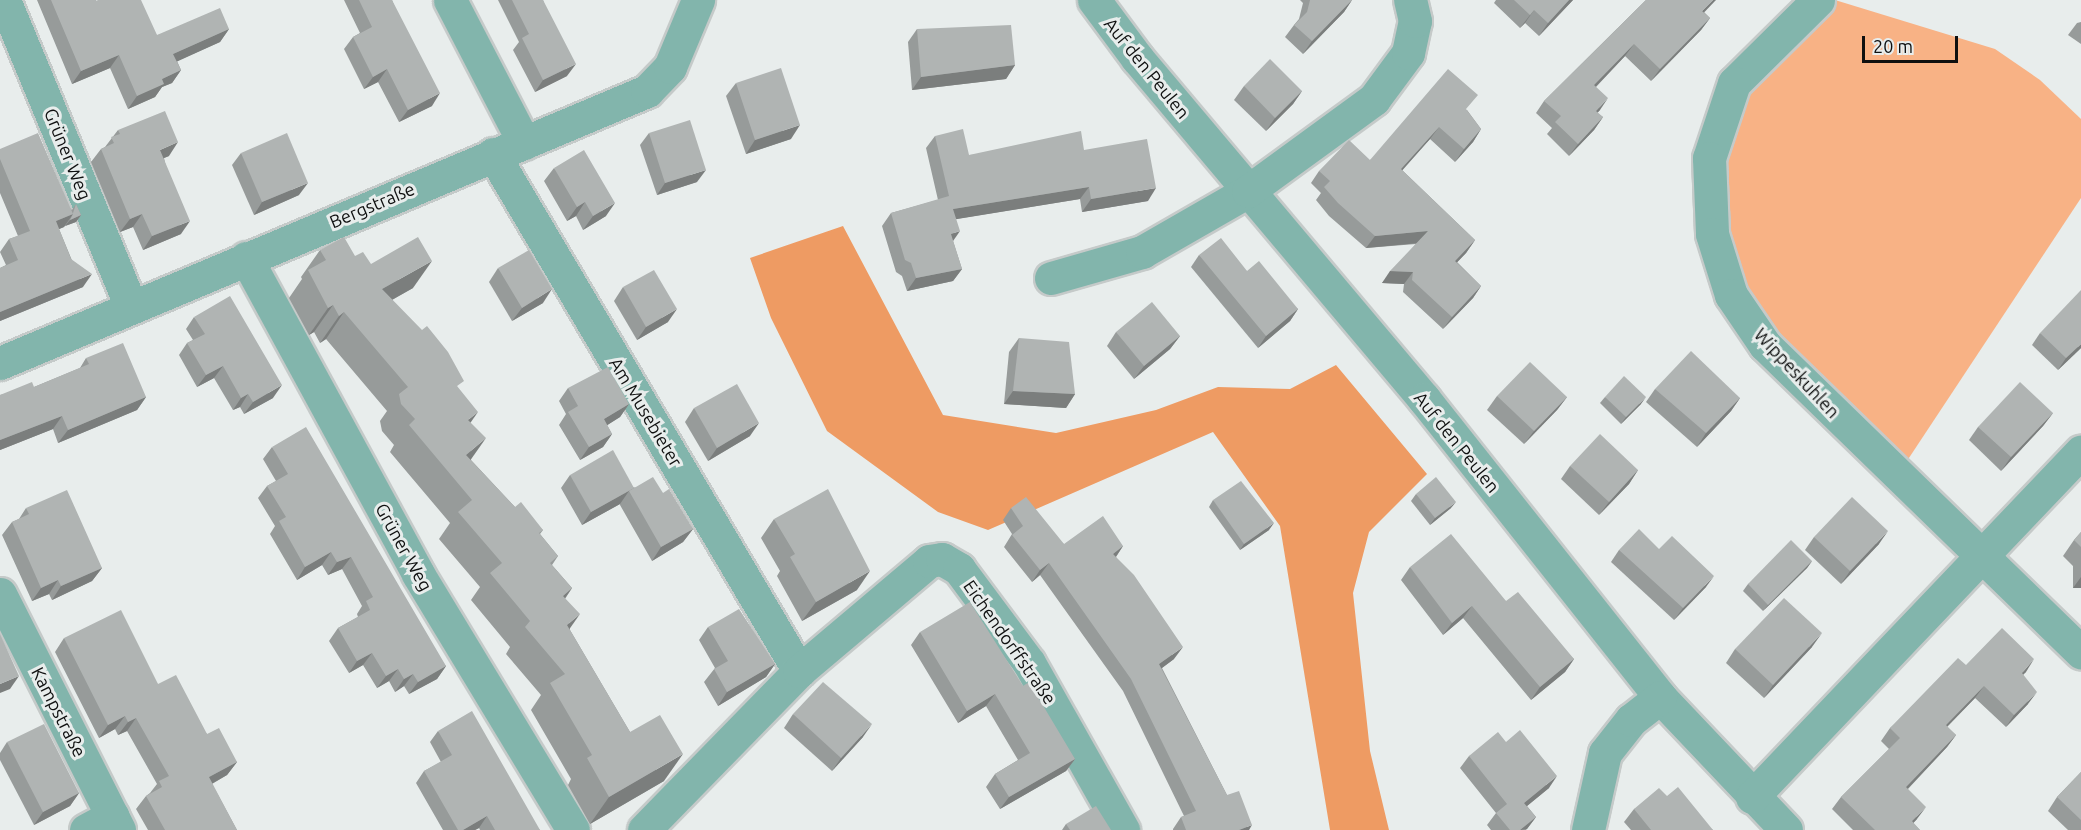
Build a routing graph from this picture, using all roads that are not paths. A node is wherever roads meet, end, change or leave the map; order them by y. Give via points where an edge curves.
1 (4, 0) edge
2 (450, 0) edge
3 (698, 0) edge
4 (1094, 0) edge
5 (1410, 0) edge
6 (1818, 0) edge
7 (524, 143) junction
8 (493, 154) junction
9 (1248, 191) junction
10 (246, 258) junction
11 (1051, 278) dead end
12 (131, 307) junction
13 (0, 363) edge
14 (2081, 452) edge
15 (1981, 557) junction
16 (0, 594) edge
17 (2081, 652) edge
18 (799, 671) junction
19 (1660, 697) junction
20 (1752, 797) junction
21 (105, 825) edge
22 (573, 830) edge
23 (644, 830) edge
24 (1123, 830) edge
25 (1588, 830) edge
26 (1786, 830) edge

1 - 12 street, Grüner Weg
2 - 7 street
3 - 7 street, Bergstraße via 670,67 647,91
4 - 9 street, Auf den Peulen
5 - 9 street via 1415,21 1408,53 1374,99
6 - 15 street, Wippeskuhlen via 1734,83 1708,158 1712,234 1731,295 1765,345
7 - 8 street, Bergstraße
8 - 10 street, Bergstraße
8 - 18 street, Am Musebieter
9 - 11 street via 1142,252
9 - 19 street, Auf den Peulen via 1424,399
10 - 12 street, Bergstraße
10 - 22 street, Grüner Weg via 418,574
12 - 13 street, Bergstraße
14 - 15 street
15 - 17 street, Wippeskuhlen
15 - 20 street
16 - 21 street, Kampstraße
18 - 23 street, Eichendorffstraße
18 - 24 street, Eichendorffstraße via 929,561 942,559 958,568 1029,663
19 - 20 street, Auf den Peulen
19 - 25 street via 1631,720 1605,753
20 - 26 street, Auf den Peulen

